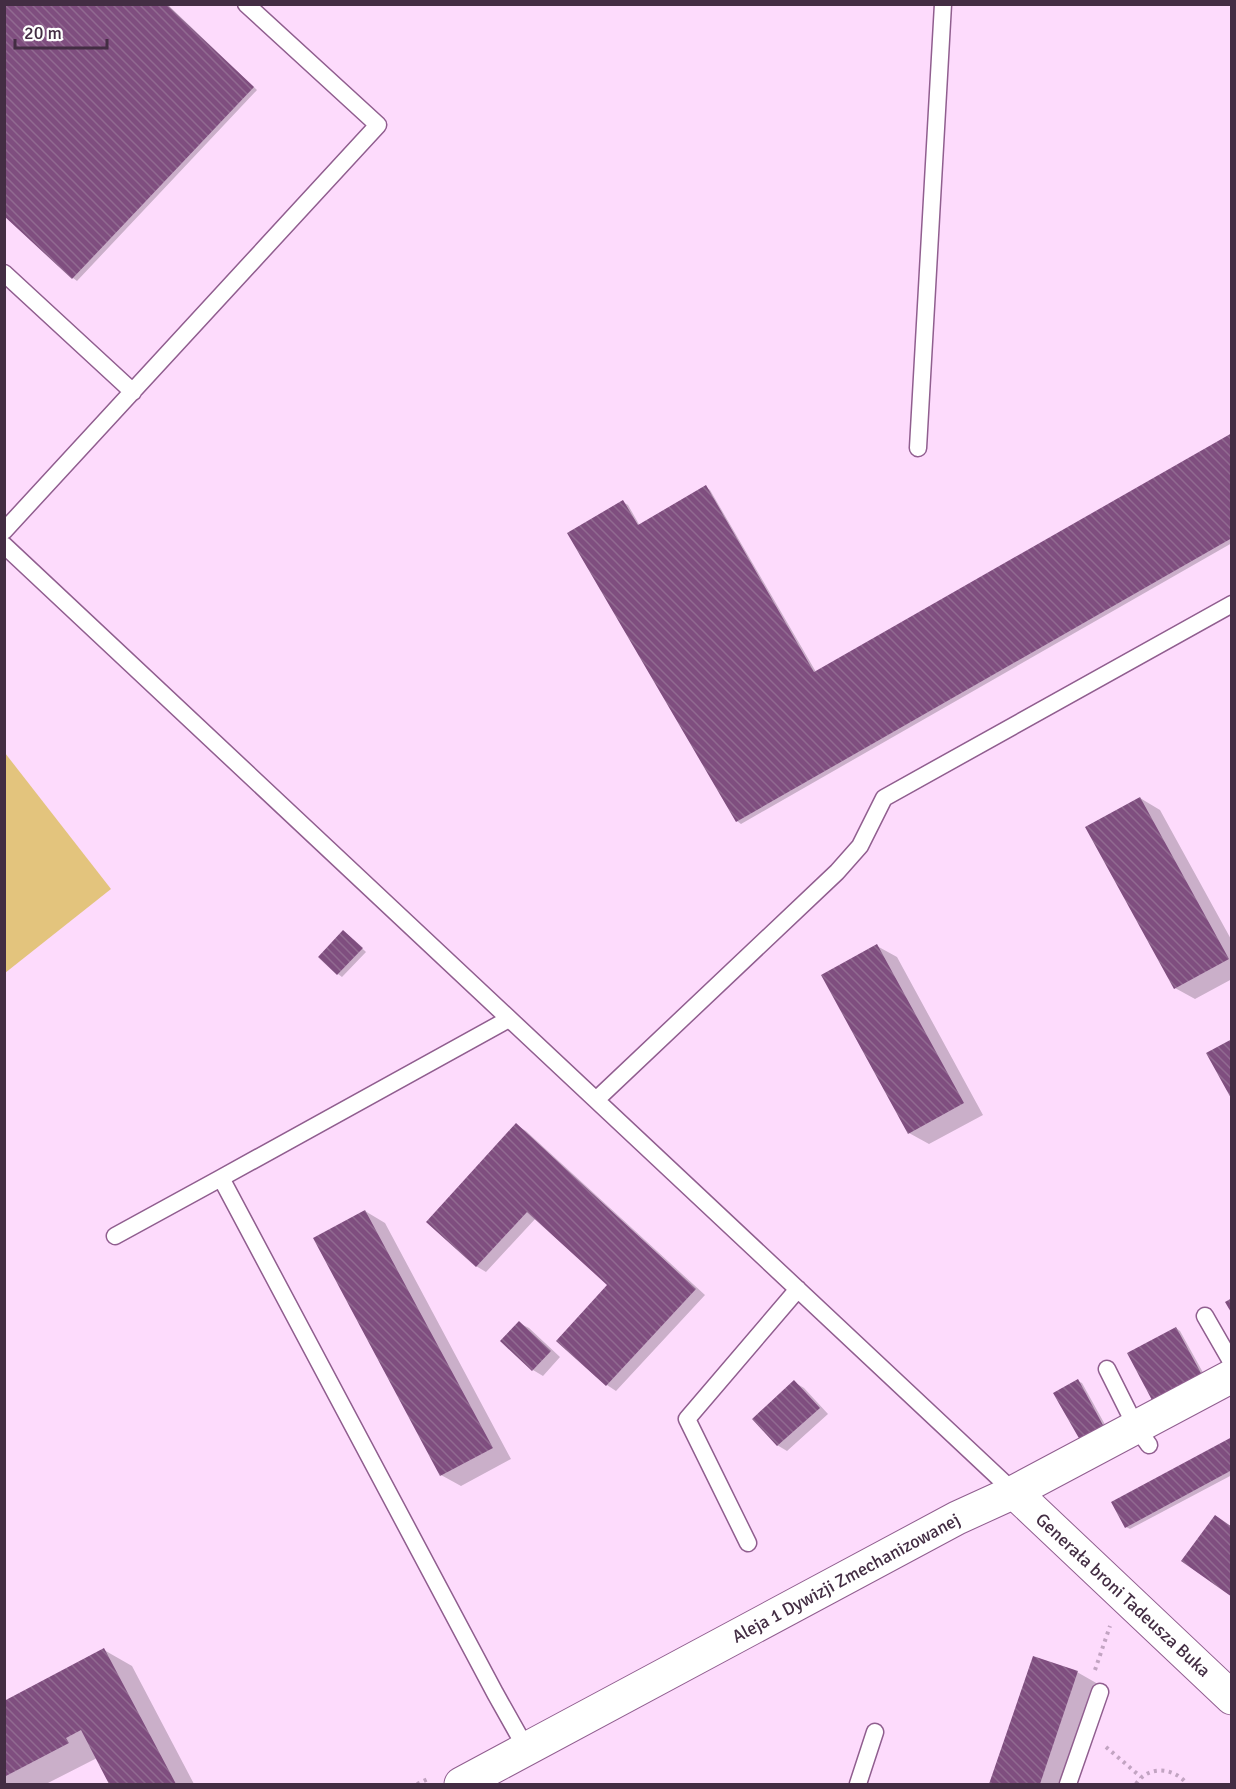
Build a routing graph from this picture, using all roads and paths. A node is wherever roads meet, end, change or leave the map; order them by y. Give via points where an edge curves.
1 (246, 4) edge
2 (943, 4) edge
3 (4, 273) edge
4 (133, 392) junction
5 (918, 448) dead end
6 (4, 531) edge
7 (4, 545) edge
8 (1232, 604) edge
9 (509, 1019) junction
10 (596, 1100) junction
11 (221, 1178) junction
12 (115, 1236) dead end
13 (798, 1288) junction
14 (1205, 1316) dead end
15 (1232, 1363) edge
16 (1107, 1369) dead end
17 (1232, 1376) edge
18 (1142, 1436) junction
19 (1014, 1492) junction
20 (748, 1543) dead end
21 (1112, 1619) dead end
22 (1092, 1677) dead end
23 (1100, 1692) dead end
24 (1232, 1698) edge
25 (1086, 1731) junction
26 (875, 1732) dead end
27 (527, 1750) junction
28 (1141, 1777) junction
29 (461, 1785) edge
30 (858, 1785) edge
31 (1068, 1785) edge
32 (1136, 1785) edge
33 (1187, 1785) edge

1 - 4 lane via 378,125
2 - 5 lane
3 - 4 lane
4 - 6 lane
7 - 9 lane
8 - 10 lane via 884,798 860,846 837,872
9 - 10 lane
9 - 11 lane
10 - 13 lane
11 - 12 lane
11 - 27 lane
13 - 19 lane
13 - 20 lane via 687,1419
14 - 15 lane
16 - 18 lane
17 - 18 street, Aleja 1 Dywizji Zmechanizowanej
18 - 19 street, Aleja 1 Dywizji Zmechanizowanej
19 - 24 street, Generała broni Tadeusza Buka
19 - 27 street, Aleja 1 Dywizji Zmechanizowanej via 957,1518
21 - 22 path
23 - 25 lane
25 - 28 path
25 - 31 lane
26 - 30 lane
27 - 29 street, Aleja 1 Dywizji Zmechanizowanej
28 - 32 path
28 - 33 path via 1165,1770 1180,1776

